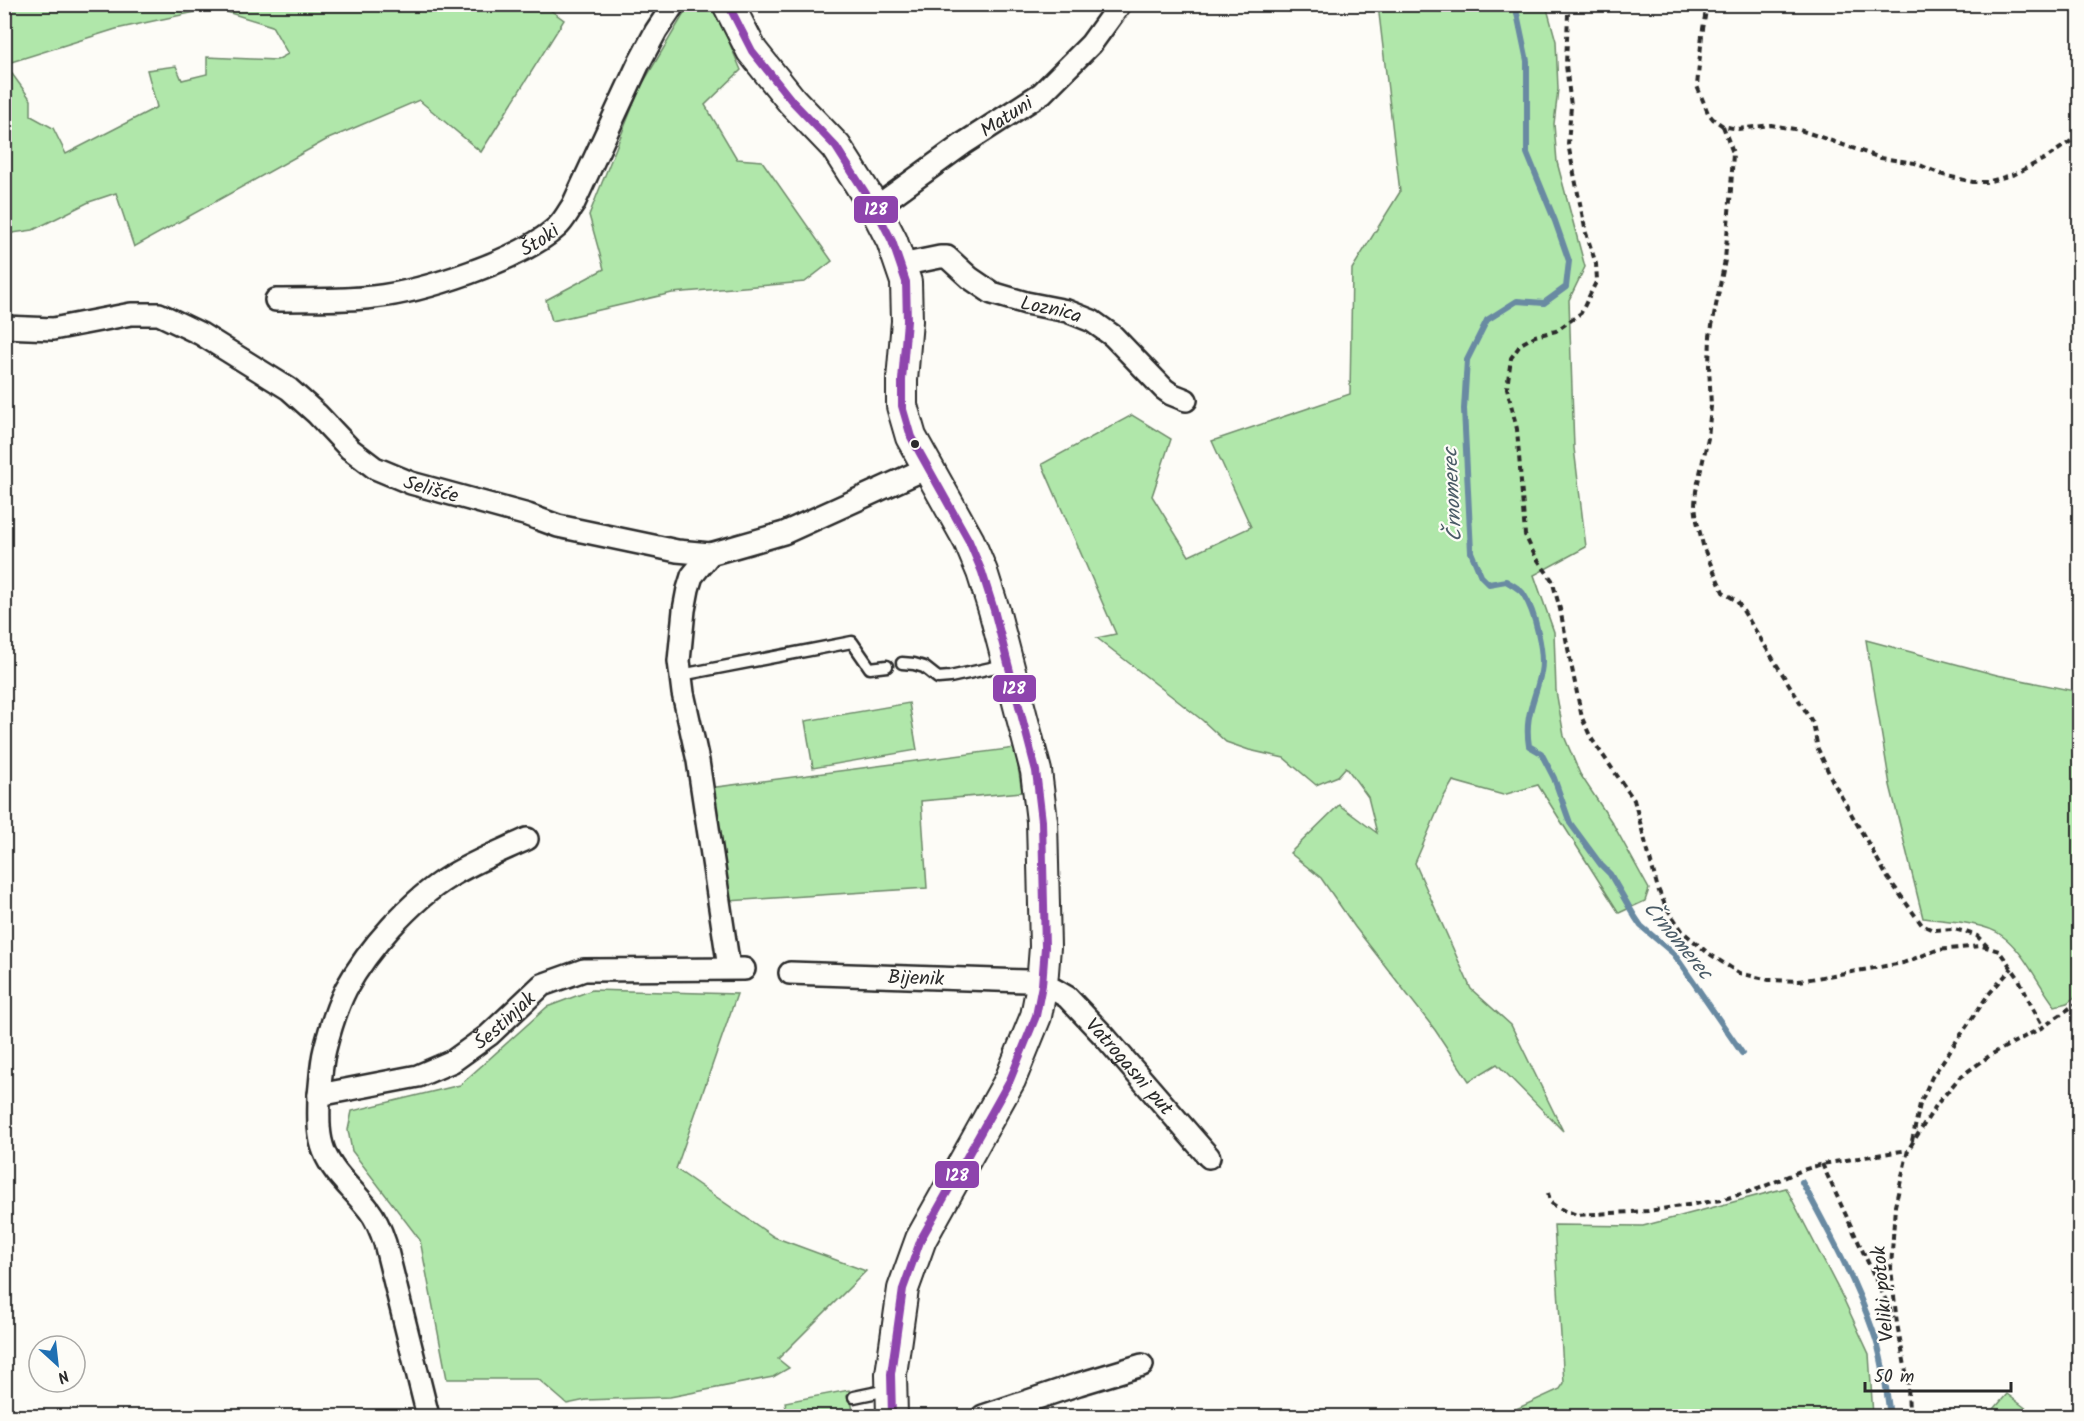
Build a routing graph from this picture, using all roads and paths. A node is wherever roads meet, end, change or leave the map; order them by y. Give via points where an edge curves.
1 (674, 4) edge
2 (728, 4) edge
3 (1120, 4) edge
4 (1564, 4) edge
5 (1707, 4) edge
6 (1723, 126) junction
7 (2079, 135) edge
8 (875, 208) junction
9 (901, 265) junction
10 (276, 300) dead end
11 (4, 327) edge
12 (1186, 400) dead end
13 (927, 468) junction
14 (710, 554) junction
15 (902, 663) dead end
16 (1009, 665) junction
17 (887, 666) dead end
18 (681, 675) junction
19 (527, 839) dead end
20 (1989, 948) junction
21 (2012, 968) junction
22 (790, 973) dead end
23 (1042, 985) junction
24 (2079, 1001) edge
25 (2043, 1027) junction
26 (319, 1095) junction
27 (1911, 1143) junction
28 (1908, 1150) junction
29 (1209, 1157) dead end
30 (1822, 1164) junction
31 (1548, 1193) dead end
32 (1897, 1324) junction
33 (1142, 1365) dead end
34 (854, 1397) dead end
35 (892, 1404) edge
36 (428, 1416) edge
37 (983, 1416) edge
38 (1909, 1416) edge

1 - 10 street, Štoki via 638,65 573,205 550,233 490,264 418,288 372,297
2 - 8 main road via 752,51 836,147
3 - 8 street, Matuni via 1091,44 1042,93
4 - 20 path via 1568,14 1566,64 1571,105 1568,144 1598,280 1581,313 1556,331 1521,344 1511,358 1507,388 1517,429 1525,535 1534,556 1552,580 1582,718 1591,738 1634,800 1666,907 1683,932 1708,953 1739,973 1768,980 1799,981 1903,963 1937,950
5 - 6 path via 1697,86 1708,113
6 - 7 path via 1738,129 1771,125 1800,130 1881,158 1915,163 1973,182 2015,174
6 - 20 path via 1733,153 1725,260 1710,336 1708,438 1696,491 1697,521 1704,549 1723,592 1737,601 1814,723 1818,749 1833,782 1888,878 1922,925 1932,930 1966,932
8 - 9 main road
9 - 12 street, Loznica via 947,257 992,293 1092,321 1113,336 1164,389
9 - 13 main road via 906,282 907,321 902,406 911,437
11 - 14 street, Selišće via 53,329 131,314 159,314 184,324 290,389 363,461 390,475 558,526 677,551
13 - 14 street, Selišće via 784,533
13 - 16 main road via 969,541 982,572
14 - 18 street, Šestinjak via 692,576 688,589 679,661
15 - 16 lane via 924,667 939,678
16 - 23 main road via 1036,771 1042,821 1046,947
17 - 18 lane via 870,668 852,642
18 - 26 street, Šestinjak via 736,968 584,970 542,985 489,1035 453,1061 418,1076
19 - 26 street via 447,878 406,911 373,949 347,988 334,1020 324,1051
20 - 21 path via 1999,951
21 - 25 path
21 - 27 path via 1988,995 1932,1077 1920,1104
22 - 23 street, Bijenik via 1027,981
23 - 29 street, Vatrogasni put via 1067,997 1081,1010
23 - 35 main road via 1036,1016 1010,1080 921,1239 903,1288
24 - 25 path, Veliki potok
25 - 27 path, Veliki potok via 1992,1054 1960,1077
26 - 36 street via 323,1149 331,1166 371,1212 386,1243
27 - 28 path, Veliki potok
28 - 30 path
28 - 32 path, Veliki potok via 1892,1237
30 - 31 path via 1721,1200 1647,1211 1577,1215 1550,1202
30 - 32 path
32 - 38 path, Veliki potok via 1908,1382
33 - 37 street
34 - 35 lane via 878,1392

